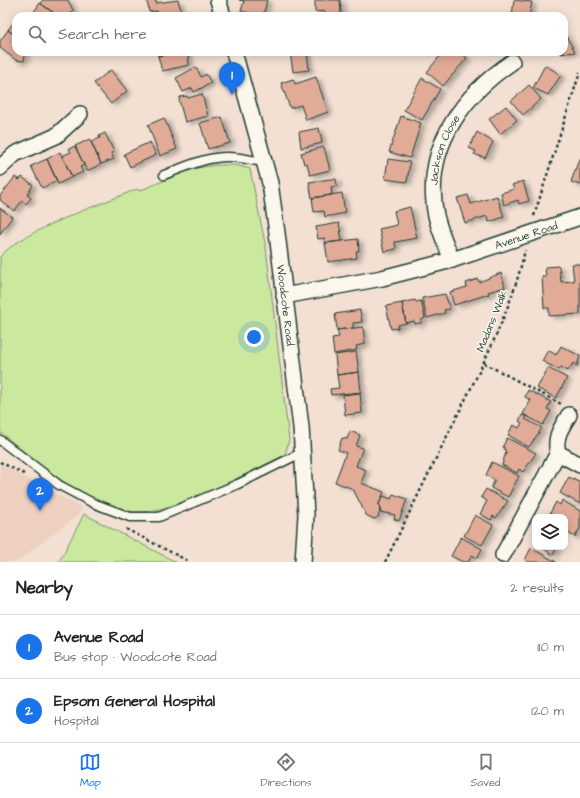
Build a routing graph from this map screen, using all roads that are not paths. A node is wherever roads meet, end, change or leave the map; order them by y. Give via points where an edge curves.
1 (218, 0) edge
2 (222, 12) edge
3 (235, 56) edge
4 (512, 62) dead end
5 (80, 114) dead end
6 (264, 162) junction
7 (0, 168) edge
8 (164, 175) dead end
9 (580, 217) edge
10 (452, 260) junction
11 (284, 296) junction
12 (569, 415) road end
13 (0, 440) edge
14 (303, 452) junction
15 (558, 453) junction
16 (580, 465) edge
17 (503, 555) dead end
18 (303, 562) edge

1 - 2 street
3 - 6 street, Woodcote Road
4 - 10 street, Jackson Close via 490,77 456,116 445,134 437,156 434,202
5 - 7 street via 56,136 15,154
6 - 8 lane via 231,157 204,160
6 - 11 street, Woodcote Road via 270,183
9 - 10 street, Avenue Road
10 - 11 street, Avenue Road via 382,278
11 - 14 street, Woodcote Road
12 - 15 street via 556,437
13 - 14 lane via 59,484 93,503 130,517 159,517 238,484
14 - 18 street, Woodcote Road via 306,515
15 - 16 street
15 - 17 street

